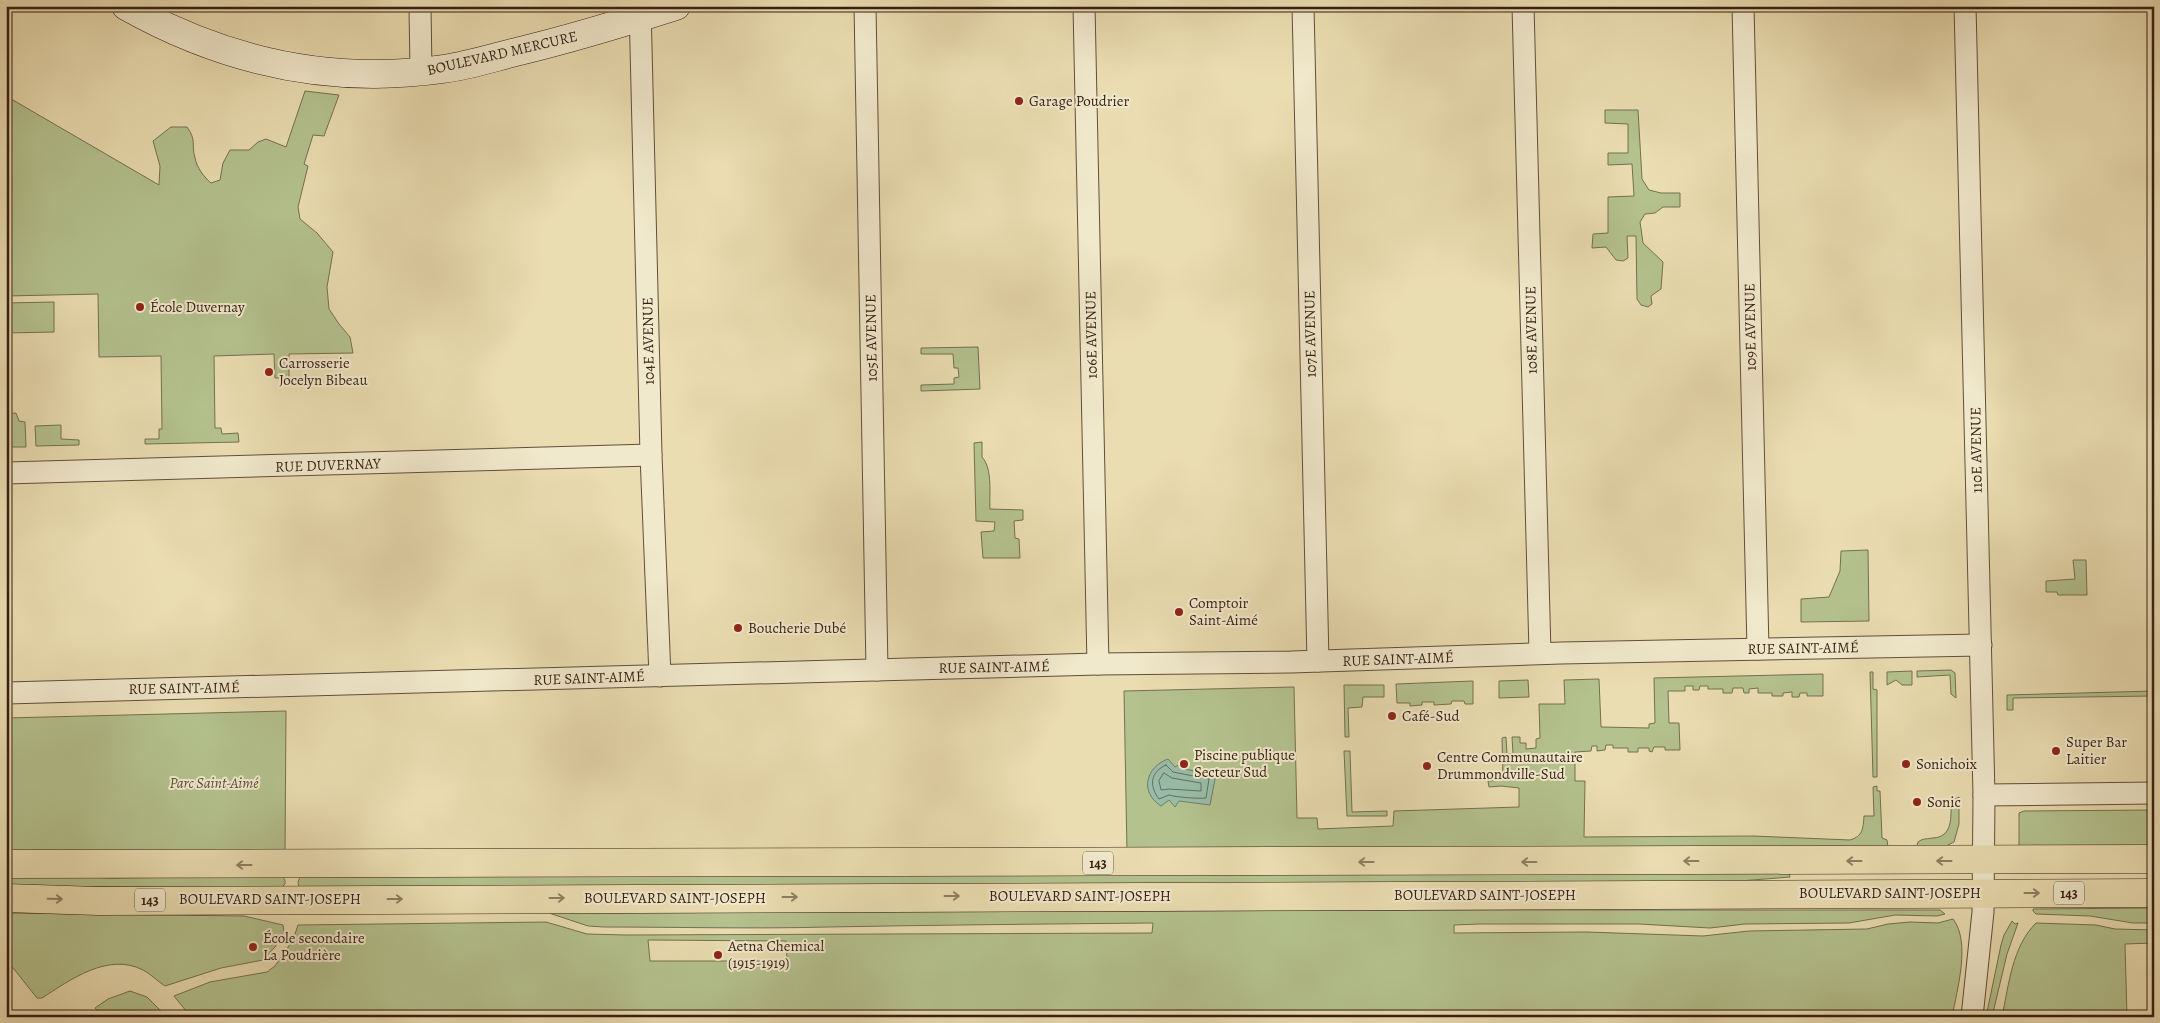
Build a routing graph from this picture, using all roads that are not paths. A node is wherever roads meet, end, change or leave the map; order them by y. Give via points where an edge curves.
1 (126, 6) edge
2 (420, 6) edge
3 (676, 6) edge
4 (864, 6) edge
5 (1084, 6) edge
6 (1303, 6) edge
7 (1523, 6) edge
8 (1743, 6) edge
9 (1964, 6) edge
10 (640, 12) edge
11 (421, 72) junction
12 (651, 455) junction
13 (6, 473) edge
14 (1981, 646) junction
15 (1758, 648) junction
16 (1540, 654) junction
17 (1318, 661) junction
18 (1098, 664) junction
19 (877, 670) junction
20 (660, 676) junction
21 (6, 692) edge
22 (2154, 793) edge
23 (1984, 795) junction
24 (2154, 859) edge
25 (1984, 861) junction
26 (6, 864) edge
27 (1983, 893) junction
28 (2154, 893) edge
29 (6, 898) edge
30 (1972, 1017) edge

1 - 11 street, BOULEVARD MERCURE via 204,44 259,60 340,73
2 - 11 street
3 - 10 street, BOULEVARD MERCURE
4 - 19 street, 105E AVENUE
5 - 18 street, 106E AVENUE
6 - 17 street, 107E AVENUE
7 - 16 street, 108E AVENUE
8 - 15 street, 109E AVENUE
9 - 14 street, 110E AVENUE
10 - 11 street, BOULEVARD MERCURE via 507,55
10 - 12 street, 104E AVENUE
12 - 13 street, RUE DUVERNAY
12 - 20 street, 104E AVENUE
14 - 15 street, RUE SAINT-AIMÉ
14 - 23 street, 110E AVENUE
15 - 16 street, RUE SAINT-AIMÉ
16 - 17 street, RUE SAINT-AIMÉ
17 - 18 street, RUE SAINT-AIMÉ
18 - 19 street, RUE SAINT-AIMÉ
19 - 20 street, RUE SAINT-AIMÉ
20 - 21 street, RUE SAINT-AIMÉ
22 - 23 street
23 - 25 street, 110E AVENUE
24 - 25 main road, 143
25 -> 26 main road, 143
25 - 27 street, 110E AVENUE
27 -> 28 main road, BOULEVARD SAINT-JOSEPH / 143
29 -> 27 main road, BOULEVARD SAINT-JOSEPH / 143 via 108,901
27 - 30 street, 110E AVENUE

